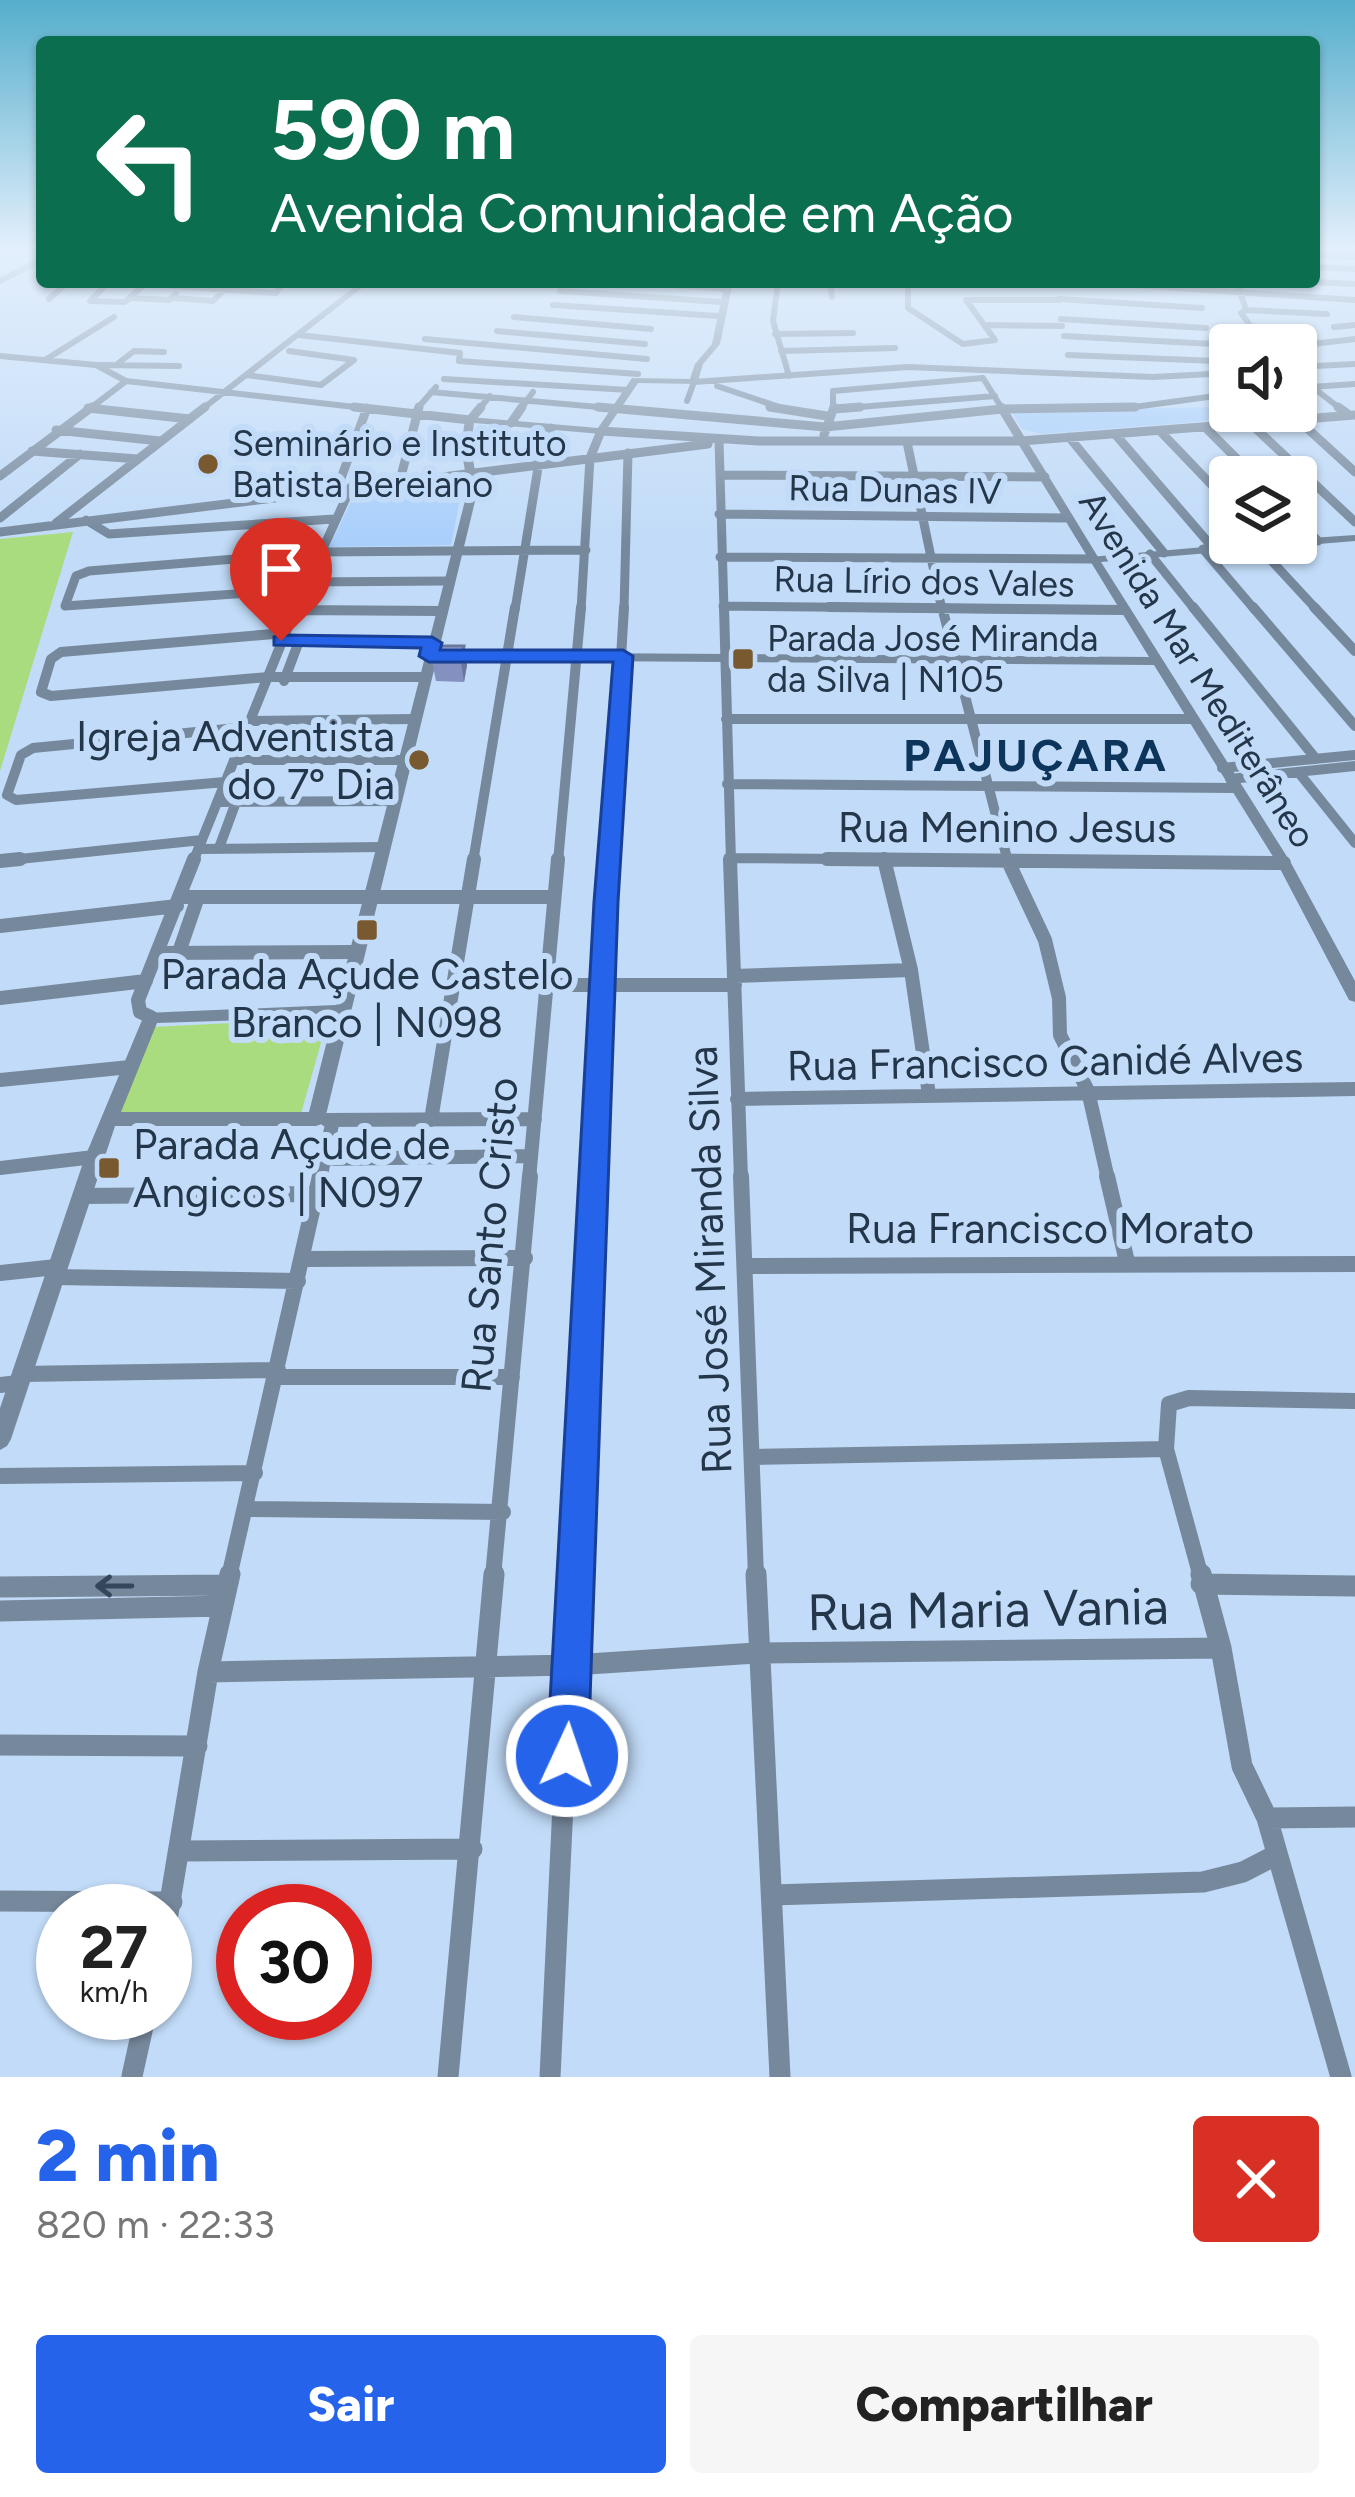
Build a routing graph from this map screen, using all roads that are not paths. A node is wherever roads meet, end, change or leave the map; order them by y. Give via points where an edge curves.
1 (68, 346) edge
2 (285, 346) edge
3 (382, 346) edge
4 (402, 346) edge
5 (506, 346) edge
6 (646, 346) edge
7 (714, 346) edge
8 (779, 346) edge
9 (1066, 346) edge
10 (1173, 346) edge
11 (895, 347) dead end
12 (861, 348) junction
13 (289, 351) dead end
14 (781, 351) junction
15 (164, 352) dead end
16 (1209, 352) edge
17 (1209, 353) edge
18 (373, 354) dead end
19 (1068, 355) junction
20 (0, 356) edge
21 (646, 358) junction
22 (45, 360) junction
23 (459, 361) junction
24 (362, 364) dead end
25 (1355, 364) edge
26 (96, 365) junction
27 (116, 365) junction
28 (179, 366) dead end
29 (866, 369) junction
30 (1317, 369) edge
31 (1072, 374) junction
32 (1209, 374) edge
33 (247, 375) junction
34 (788, 376) junction
35 (1153, 377) junction
36 (444, 379) junction
37 (126, 381) junction
38 (634, 381) junction
39 (539, 382) junction
40 (694, 382) junction
41 (712, 384) junction
42 (1355, 384) edge
43 (1317, 387) edge
44 (1317, 391) edge
45 (226, 392) junction
46 (431, 392) junction
47 (490, 396) junction
48 (1209, 396) edge
49 (995, 397) junction
50 (530, 398) junction
51 (1172, 399) junction
52 (687, 401) dead end
53 (327, 403) junction
54 (367, 407) junction
55 (618, 407) junction
56 (88, 408) junction
57 (1002, 409) junction
58 (416, 411) junction
59 (956, 412) junction
60 (1348, 415) edge
61 (1317, 417) edge
62 (829, 418) junction
63 (914, 418) junction
64 (190, 419) junction
65 (470, 420) junction
66 (511, 423) junction
67 (1205, 427) junction
68 (1209, 427) edge
69 (551, 428) junction
70 (56, 430) junction
71 (1160, 430) junction
72 (1355, 430) edge
73 (601, 431) junction
74 (1260, 432) edge
75 (1311, 432) edge
76 (1114, 434) junction
77 (1069, 437) junction
78 (824, 440) junction
79 (160, 441) junction
80 (719, 441) junction
81 (969, 441) junction
82 (1022, 441) junction
83 (907, 442) junction
84 (927, 442) junction
85 (32, 451) junction
86 (628, 453) junction
87 (80, 454) junction
88 (1234, 456) edge
89 (590, 458) junction
90 (138, 459) junction
91 (538, 462) junction
92 (1355, 472) edge
93 (473, 475) junction
94 (721, 475) junction
95 (0, 476) edge
96 (913, 477) junction
97 (1045, 477) junction
98 (1209, 482) edge
99 (399, 484) junction
100 (351, 487) junction
101 (337, 489) junction
102 (719, 514) junction
103 (921, 516) junction
104 (0, 518) edge
105 (1070, 518) junction
106 (334, 519) junction
107 (86, 520) junction
108 (1355, 522) edge
109 (52, 526) junction
110 (0, 532) edge
111 (1355, 538) edge
112 (1318, 541) edge
113 (1209, 549) joint
114 (456, 550) junction
115 (586, 550) junction
116 (527, 551) junction
117 (320, 552) junction
118 (1157, 554) junction
119 (720, 557) junction
120 (932, 560) junction
121 (1094, 560) junction
122 (1221, 564) edge
123 (1281, 564) edge
124 (447, 580) junction
125 (321, 582) junction
126 (305, 586) junction
127 (723, 606) junction
128 (942, 609) junction
129 (296, 610) junction
130 (311, 610) junction
131 (1125, 610) junction
132 (439, 611) junction
133 (283, 637) junction
134 (298, 641) junction
135 (431, 649) junction
136 (1355, 651) edge
137 (508, 655) junction
138 (577, 656) junction
139 (623, 656) junction
140 (723, 657) junction
141 (956, 660) junction
142 (1159, 661) junction
143 (265, 680) junction
144 (284, 680) junction
145 (422, 680) junction
146 (413, 719) junction
147 (726, 719) junction
148 (1193, 719) junction
149 (971, 720) junction
150 (249, 724) junction
151 (1355, 726) edge
152 (1355, 755) edge
153 (1316, 759) junction
154 (234, 760) junction
155 (404, 760) junction
156 (1355, 766) edge
157 (1299, 773) junction
158 (1229, 779) junction
159 (225, 782) junction
160 (727, 784) junction
161 (991, 786) junction
162 (394, 801) junction
163 (218, 802) junction
164 (236, 802) junction
165 (1355, 843) edge
166 (201, 844) junction
167 (382, 847) junction
168 (220, 848) junction
169 (729, 858) junction
170 (1007, 859) junction
171 (884, 860) junction
172 (1, 861) edge
173 (1284, 863) junction
174 (198, 897) junction
175 (468, 897) junction
176 (554, 897) junction
177 (368, 898) junction
178 (179, 901) junction
179 (0, 926) edge
180 (179, 952) junction
181 (354, 952) junction
182 (158, 953) junction
183 (911, 970) junction
184 (735, 980) junction
185 (146, 981) junction
186 (605, 984) junction
187 (547, 985) junction
188 (1355, 996) edge
189 (0, 998) edge
190 (340, 1011) junction
191 (151, 1018) junction
192 (130, 1067) junction
193 (0, 1080) edge
194 (1355, 1089) edge
195 (1088, 1091) junction
196 (929, 1095) junction
197 (737, 1099) junction
198 (111, 1119) junction
199 (535, 1119) junction
200 (325, 1120) junction
201 (431, 1120) junction
202 (531, 1156) junction
203 (94, 1157) junction
204 (325, 1159) junction
205 (0, 1168) edge
206 (316, 1194) junction
207 (81, 1196) junction
208 (525, 1258) junction
209 (304, 1259) junction
210 (1127, 1262) junction
211 (1355, 1264) edge
212 (745, 1266) junction
213 (54, 1272) junction
214 (0, 1273) edge
215 (298, 1281) junction
216 (277, 1374) junction
217 (512, 1377) junction
218 (13, 1381) edge
219 (1355, 1401) edge
220 (0, 1439) edge
221 (1166, 1449) junction
222 (754, 1457) junction
223 (255, 1473) junction
224 (0, 1476) edge
225 (248, 1509) junction
226 (503, 1512) junction
227 (1201, 1584) junction
228 (1355, 1586) edge
229 (0, 1587) edge
230 (225, 1596) junction
231 (0, 1611) edge
232 (1221, 1648) junction
233 (756, 1653) junction
234 (572, 1665) junction
235 (490, 1666) junction
236 (208, 1672) junction
237 (0, 1745) edge
238 (196, 1746) junction
239 (1355, 1816) edge
240 (1267, 1818) junction
241 (472, 1849) junction
242 (182, 1851) junction
243 (1274, 1856) junction
244 (176, 1884) edge
245 (772, 1895) junction
246 (0, 1901) edge
247 (36, 1901) edge
248 (141, 2040) edge
249 (111, 2077) edge
250 (135, 2077) edge
251 (448, 2077) edge
252 (550, 2077) edge
253 (780, 2077) edge
254 (1341, 2077) edge

1 - 22 street
2 - 33 street
3 - 18 street
4 - 23 street via 460,352
5 - 21 street
6 - 21 street
7 - 40 street
8 - 14 street
9 - 19 street
10 - 16 street
11 - 12 street
12 - 14 street
12 - 29 street
13 - 33 street via 354,360 321,385
14 - 34 street
15 - 27 street via 134,351
17 - 19 street
19 - 31 street
20 - 22 street
21 - 38 street
22 - 26 street
23 - 36 street
23 - 38 street
24 - 53 street via 327,394
25 - 30 street
26 - 27 street
26 - 37 street
27 - 28 street
29 - 31 street
29 - 34 street
31 - 35 street
32 - 35 street
33 - 45 street
34 - 41 street
35 - 51 street
36 - 39 street
36 - 46 street
37 - 45 street
37 - 56 street
38 - 39 street
38 - 40 street
38 - 55 street, Rua Santo Cristo
39 - 50 street
40 - 41 street
40 - 52 street
41 - 62 street via 764,406
42 - 43 street
44 - 60 street
45 - 53 street
45 - 64 street
46 - 47 street
46 - 58 street
47 - 50 street
47 - 65 street
48 - 51 street
49 - 57 street, Avenida Mar Mediterâneo
49 - 62 street
49 - 62 street, Avenida Mar Mediterâneo via 982,377 831,393
50 - 55 street
50 - 66 street
51 - 57 street
53 - 54 street
54 - 58 street
54 - 101 street
55 - 62 street
55 - 73 street, Rua Santo Cristo
56 - 64 street
56 - 70 street
57 - 59 street
57 - 82 street, Avenida Mar Mediterâneo
58 - 65 street
58 - 99 street
59 - 63 street
59 - 81 street
60 - 61 street
60 - 72 street
62 - 63 street
62 - 78 street
63 - 84 street
64 - 79 street
65 - 66 street
65 - 93 street
66 - 69 street
67 - 68 street
67 - 71 street
67 - 88 street
69 - 73 street
69 - 91 street
70 - 79 street
70 - 85 street
71 - 76 street
71 - 98 street
73 - 80 street
73 - 89 street, Rua Santo Cristo
74 - 108 street
75 - 92 street
76 - 77 street
76 - 113 street
77 - 82 street
77 - 118 street
78 - 80 street
78 - 83 street
79 - 90 street
80 - 86 street
80 - 94 street, Rua José Miranda Silva
81 - 82 street
81 - 84 street
82 - 97 street, Avenida Mar Mediterâneo
83 - 84 street
83 - 96 street
85 - 87 street
85 - 95 street
86 - 89 street
86 - 139 street
87 - 90 street
87 - 104 street
89 - 91 street
89 - 115 street, Rua Santo Cristo
90 - 109 street
91 - 93 street
91 - 116 street
93 - 99 street
93 - 114 street
94 - 96 street
94 - 102 street, Rua José Miranda Silva
96 - 97 street
96 - 103 street
97 - 105 street, Avenida Mar Mediterâneo
99 - 100 street
100 - 101 street
100 - 106 street
101 - 107 street
102 - 103 street, Rua Dunas IV
102 - 119 street, Rua José Miranda Silva
103 - 105 street, Rua Dunas IV
103 - 120 street
105 - 121 street, Avenida Mar Mediterâneo
106 - 107 street via 109,534
106 - 117 street
107 - 109 street
109 - 110 street
111 - 112 street
113 - 118 street
114 - 116 street
114 - 117 street
114 - 124 street
115 - 116 street
115 - 138 street, Rua Santo Cristo
116 - 137 street
117 - 126 street
117 - 126 street via 88,571 76,576 66,608
118 - 121 street
118 - 153 street
119 - 120 street
119 - 127 street, Rua José Miranda Silva
120 - 121 street
120 - 128 street
121 - 131 street, Avenida Mar Mediterâneo
122 - 151 street
123 - 136 street
124 - 125 street
124 - 132 street
125 - 126 street
125 - 130 street
126 - 129 street
127 - 128 street, Rua Lírio dos Vales
127 - 140 street, Rua José Miranda Silva
128 - 131 street, Rua Lírio dos Vales
128 - 141 street
129 - 130 street
129 - 133 street
130 - 132 street
131 - 142 street, Avenida Mar Mediterâneo
132 - 135 street
133 - 134 street
133 - 143 street
133 - 143 street via 62,652 51,659 41,692
134 - 135 street
134 - 144 street
135 - 137 street
135 - 145 street
137 - 138 street
137 - 175 street
138 - 139 street
138 - 176 street, Rua Santo Cristo
139 - 140 street
139 - 186 street
140 - 141 street
140 - 147 street, Rua José Miranda Silva
141 - 142 street
141 - 149 street
142 - 148 street, Avenida Mar Mediterâneo
143 - 144 street
143 - 150 street
144 - 145 street
145 - 146 street
146 - 150 street
146 - 155 street
147 - 149 street
147 - 160 street, Rua José Miranda Silva
148 - 149 street
148 - 158 street, Avenida Mar Mediterâneo
149 - 161 street
150 - 154 street
150 - 159 street via 33,748 21,755 7,795
152 - 153 street
153 - 158 street
154 - 155 street
154 - 159 street
155 - 162 street
156 - 157 street
157 - 158 street
157 - 165 street
158 - 161 street
158 - 173 street, Avenida Mar Mediterâneo
159 - 163 street
160 - 161 street
160 - 169 street, Rua José Miranda Silva
161 - 170 street
162 - 164 street
162 - 167 street
163 - 164 street
163 - 166 street
164 - 168 street
166 - 168 street
166 - 172 street
166 - 178 street
167 - 168 street
167 - 177 street
169 - 171 street, Rua Menino Jesus
169 - 184 street, Rua José Miranda Silva
170 - 171 street, Rua Menino Jesus
170 - 173 street, Rua Menino Jesus
170 - 195 street via 1041,928 1064,1050
171 - 183 street
173 - 188 street, Avenida Mar Mediterâneo
174 - 177 street
174 - 178 street
174 - 180 street
175 - 176 street
175 - 177 street
175 - 201 street
176 - 187 street, Rua Santo Cristo
177 - 181 street
178 - 179 street
178 - 182 street
180 - 181 street
180 - 182 street
181 - 190 street
182 - 185 street
183 - 184 street
183 - 196 street
184 - 186 street
184 - 197 street, Rua José Miranda Silva
185 - 189 street
185 - 191 street via 137,1004
186 - 187 street
186 - 234 street
187 - 199 street, Rua Santo Cristo
190 - 191 street
190 - 200 street
191 - 192 street
192 - 193 street
192 - 198 street
194 - 195 street, Rua Francisco Canidé Alves
195 - 196 street, Rua Francisco Canidé Alves
195 - 210 street
196 - 197 street, Rua Francisco Canidé Alves
197 - 212 street, Rua José Miranda Silva
198 - 200 street
198 - 203 street
199 - 201 street
199 - 202 street, Rua Santo Cristo
200 - 201 street
200 - 204 street
202 - 204 street
202 - 208 street, Rua Santo Cristo
203 - 205 street
203 - 207 street
204 - 206 street
206 - 207 street
206 - 209 street
207 - 213 street
208 - 209 street
208 - 217 street, Rua Santo Cristo
209 - 215 street
210 - 211 street, Rua Francisco Morato
210 - 212 street, Rua Francisco Morato
212 - 222 street, Rua José Miranda Silva
213 - 214 street
213 - 215 street
213 - 218 street
215 - 216 street
216 - 217 street
216 - 218 street
216 - 223 street
217 - 226 street, Rua Santo Cristo
218 - 220 street
219 - 221 street via 1174,1400 1164,1413
221 - 222 street
221 - 227 street
222 - 233 street, Rua José Miranda Silva
223 - 224 street
223 - 225 street
225 - 226 street
225 - 230 street
226 - 235 street, Rua Santo Cristo
227 - 228 street
227 - 232 street
230 -> 229 street
230 - 231 street
230 - 236 street
232 - 233 street, Rua Maria Vania
232 - 240 street via 1242,1766
233 - 234 street, Rua Maria Vania
233 - 245 street, Rua José Miranda Silva
234 - 235 street, Rua Maria Vania
234 - 252 street
235 - 236 street, Rua Maria Vania
235 - 241 street, Rua Santo Cristo
236 - 238 street
237 - 238 street
238 - 242 street
239 - 240 street
240 - 243 street
241 - 242 street
241 - 251 street, Rua Santo Cristo
242 - 244 street
243 - 245 street via 1203,1882
243 - 254 street
245 - 253 street, Rua José Miranda Silva
246 - 247 street
248 - 250 street
249 - 250 street

